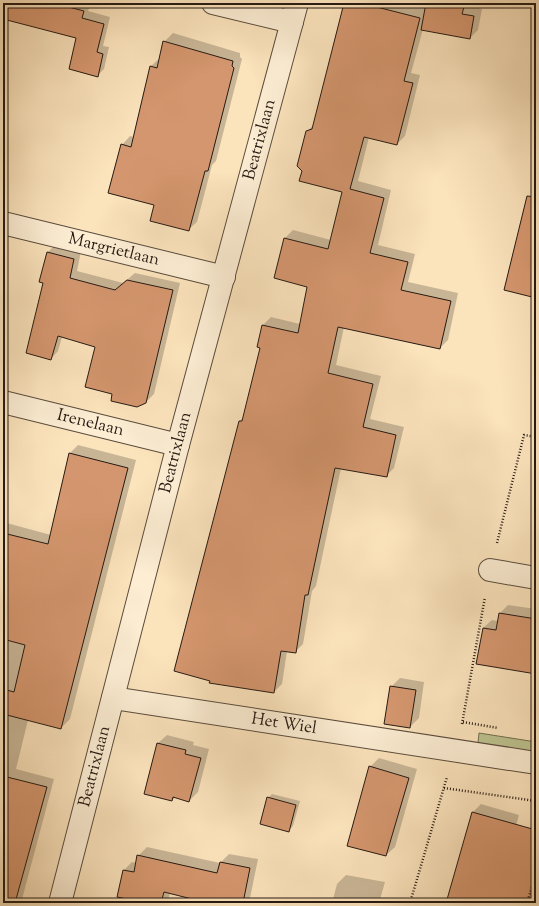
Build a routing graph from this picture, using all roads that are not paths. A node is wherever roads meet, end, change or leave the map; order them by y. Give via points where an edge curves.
1 (213, 3) edge
2 (294, 13) edge
3 (3, 223) edge
4 (224, 278) junction
5 (3, 402) edge
6 (178, 445) junction
7 (490, 570) dead end
8 (536, 578) edge
9 (113, 698) junction
10 (536, 763) edge
11 (60, 903) edge

1 - 2 street
2 - 4 street, Beatrixlaan
3 - 4 street, Margrietlaan
4 - 6 street, Beatrixlaan
5 - 6 street, Irenelaan
6 - 9 street, Beatrixlaan
7 - 8 street
9 - 10 street, Het Wiel
9 - 11 street, Beatrixlaan

